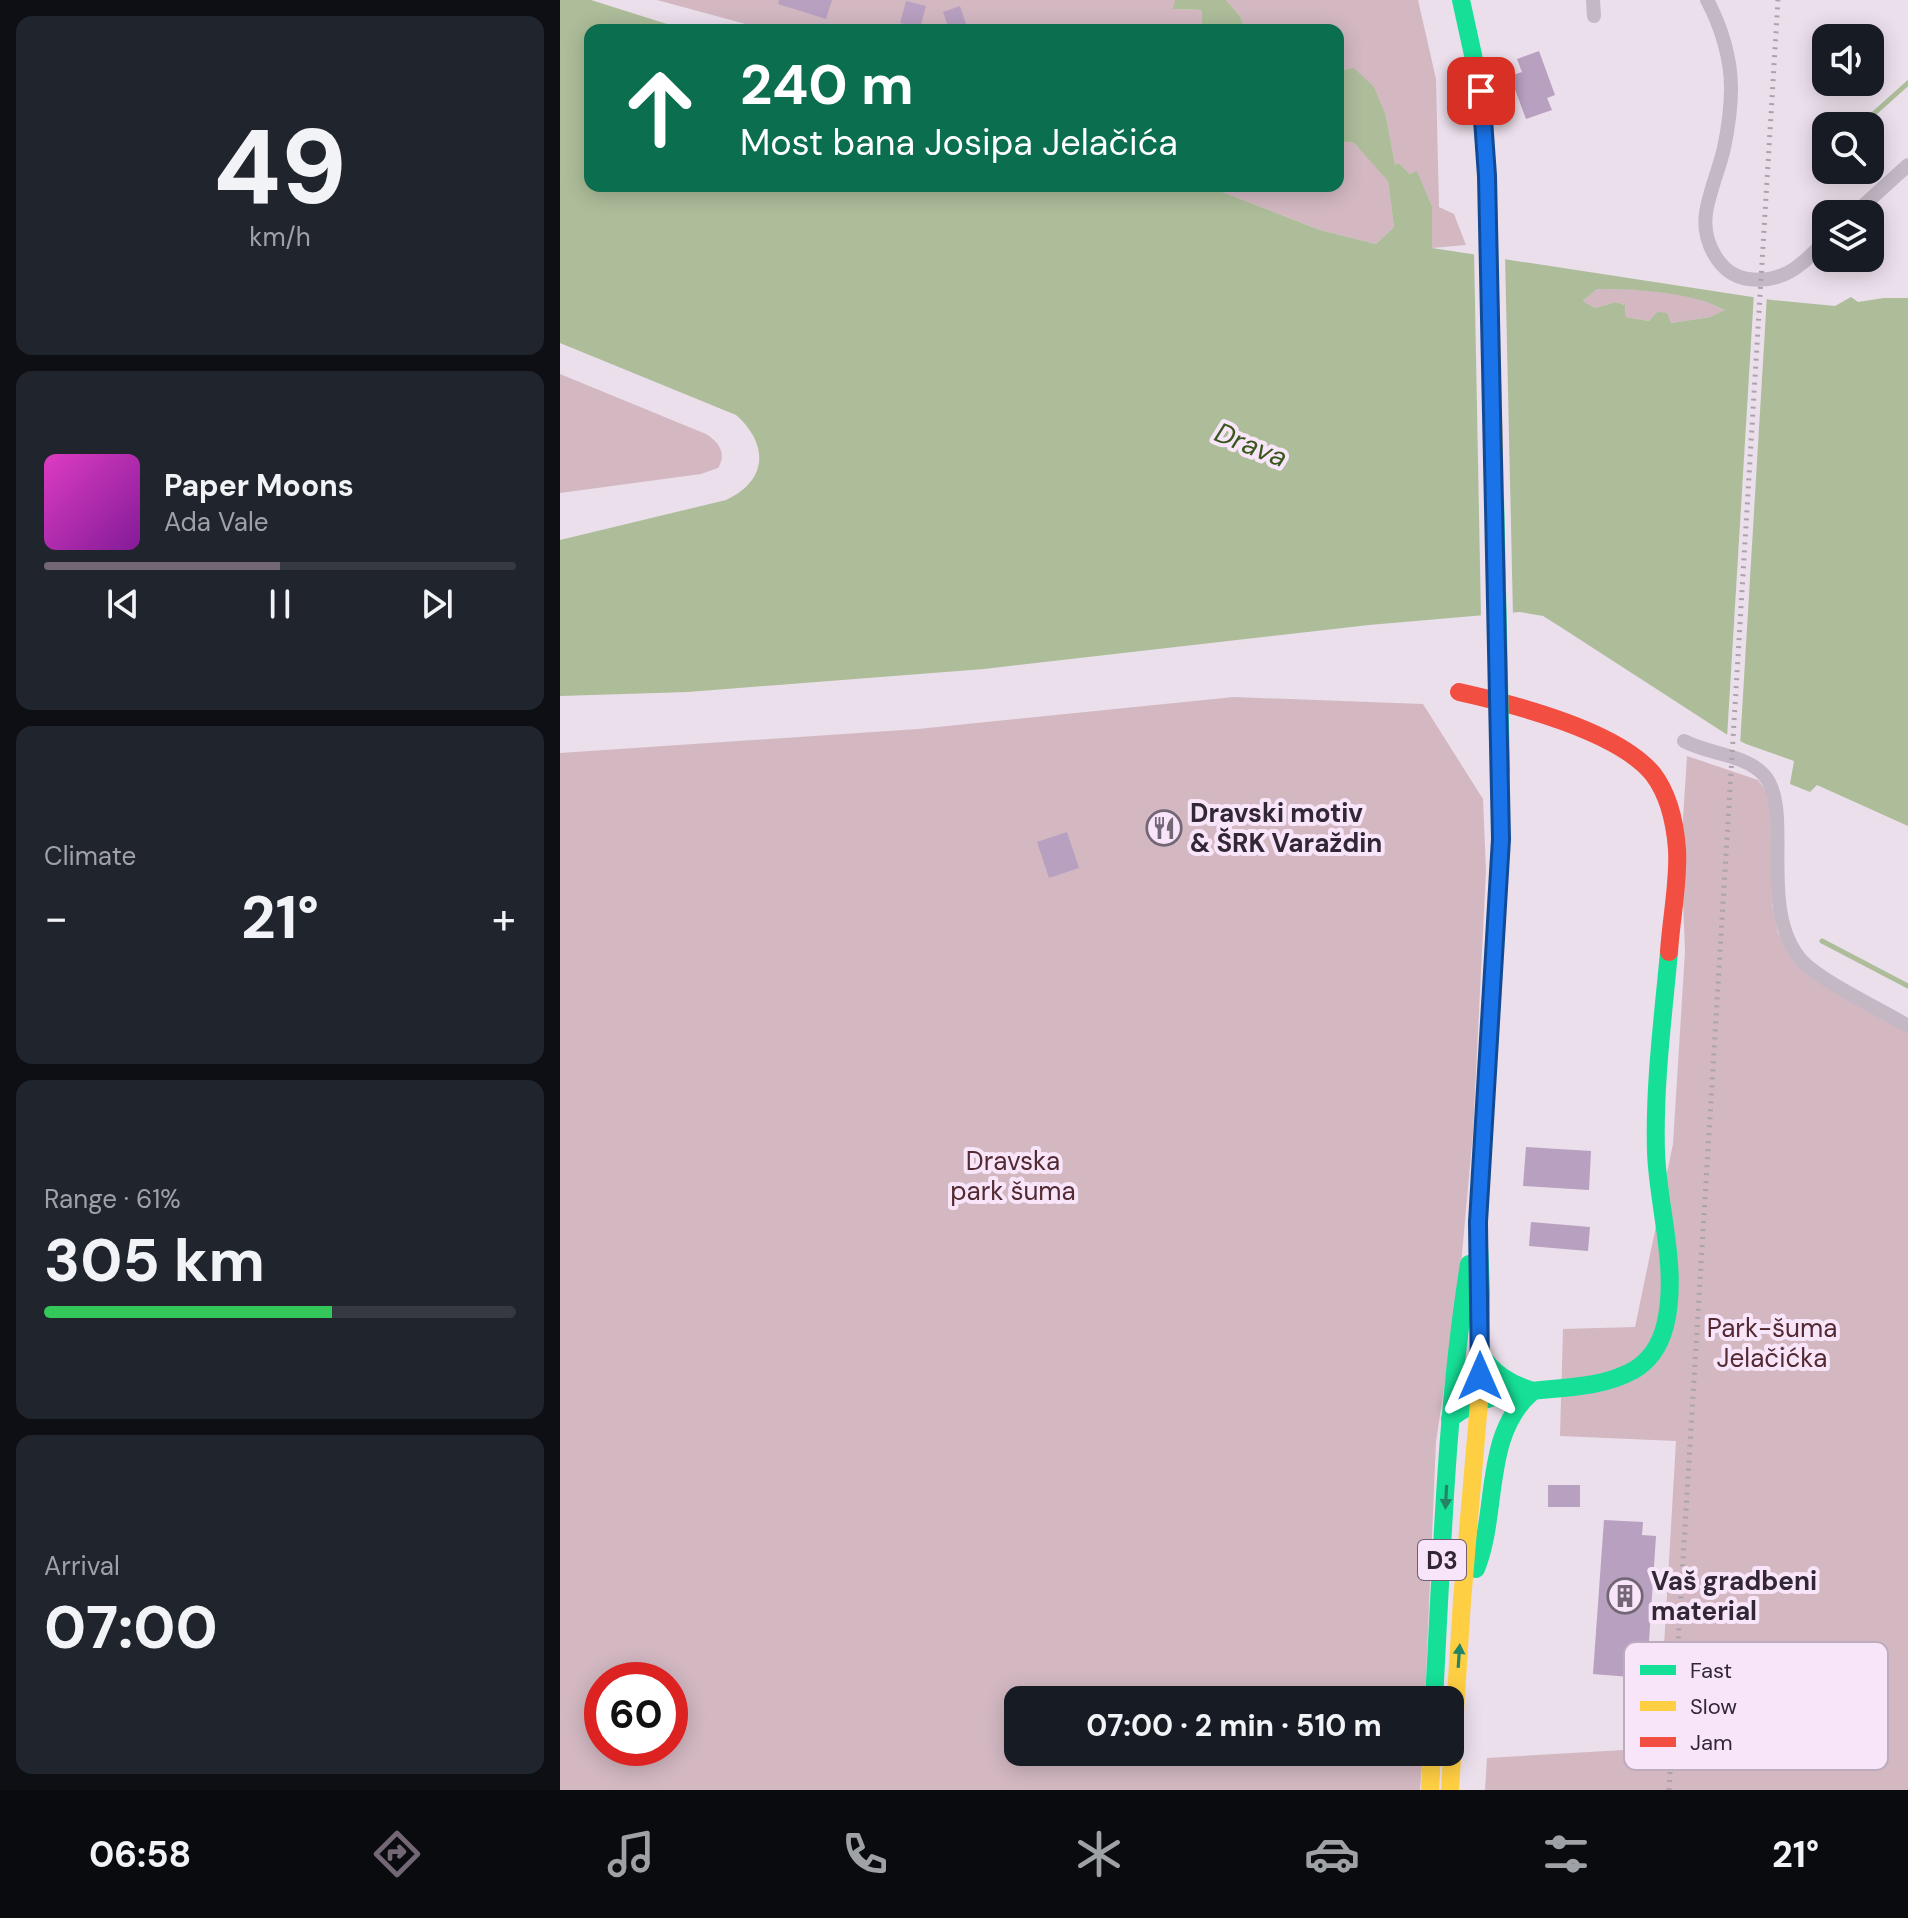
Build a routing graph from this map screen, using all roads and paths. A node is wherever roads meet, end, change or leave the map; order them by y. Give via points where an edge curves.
1 (1461, 0) edge
2 (1593, 0) edge
3 (1707, 0) edge
4 (1594, 16) dead end
5 (1908, 165) edge
6 (1869, 200) edge
7 (1812, 255) edge
8 (1459, 692) dead end
9 (1684, 741) dead end
10 (1908, 1026) edge
11 (1478, 1222) junction
12 (1480, 1353) junction
13 (1533, 1391) junction
14 (1480, 1399) junction
15 (1450, 1419) junction
16 (1462, 1601) junction
17 (1435, 1686) edge
18 (1431, 1766) edge
19 (1430, 1790) edge
20 (1450, 1790) edge

1 - 11 main road, D3, bridge via 1484,111 1501,771
2 - 4 street
3 - 7 street via 1724,42 1731,84 1724,148 1706,214 1710,244 1726,269 1752,279 1799,268
5 - 6 street
8 - 13 main road via 1605,737 1626,749 1656,778 1676,836 1656,1102 1667,1275 1662,1336 1648,1360 1627,1373
9 - 10 street via 1750,765 1773,789 1780,910 1804,963
11 - 12 main road, D3
11 - 15 main road, D3 via 1460,1320
12 - 13 main road via 1497,1376
12 - 14 main road, D3
13 - 14 main road
13 - 16 main road via 1510,1416 1482,1554
14 - 15 main road
14 - 16 main road, D3
15 -> 17 main road, D3
20 -> 16 main road, D3
18 - 19 main road

